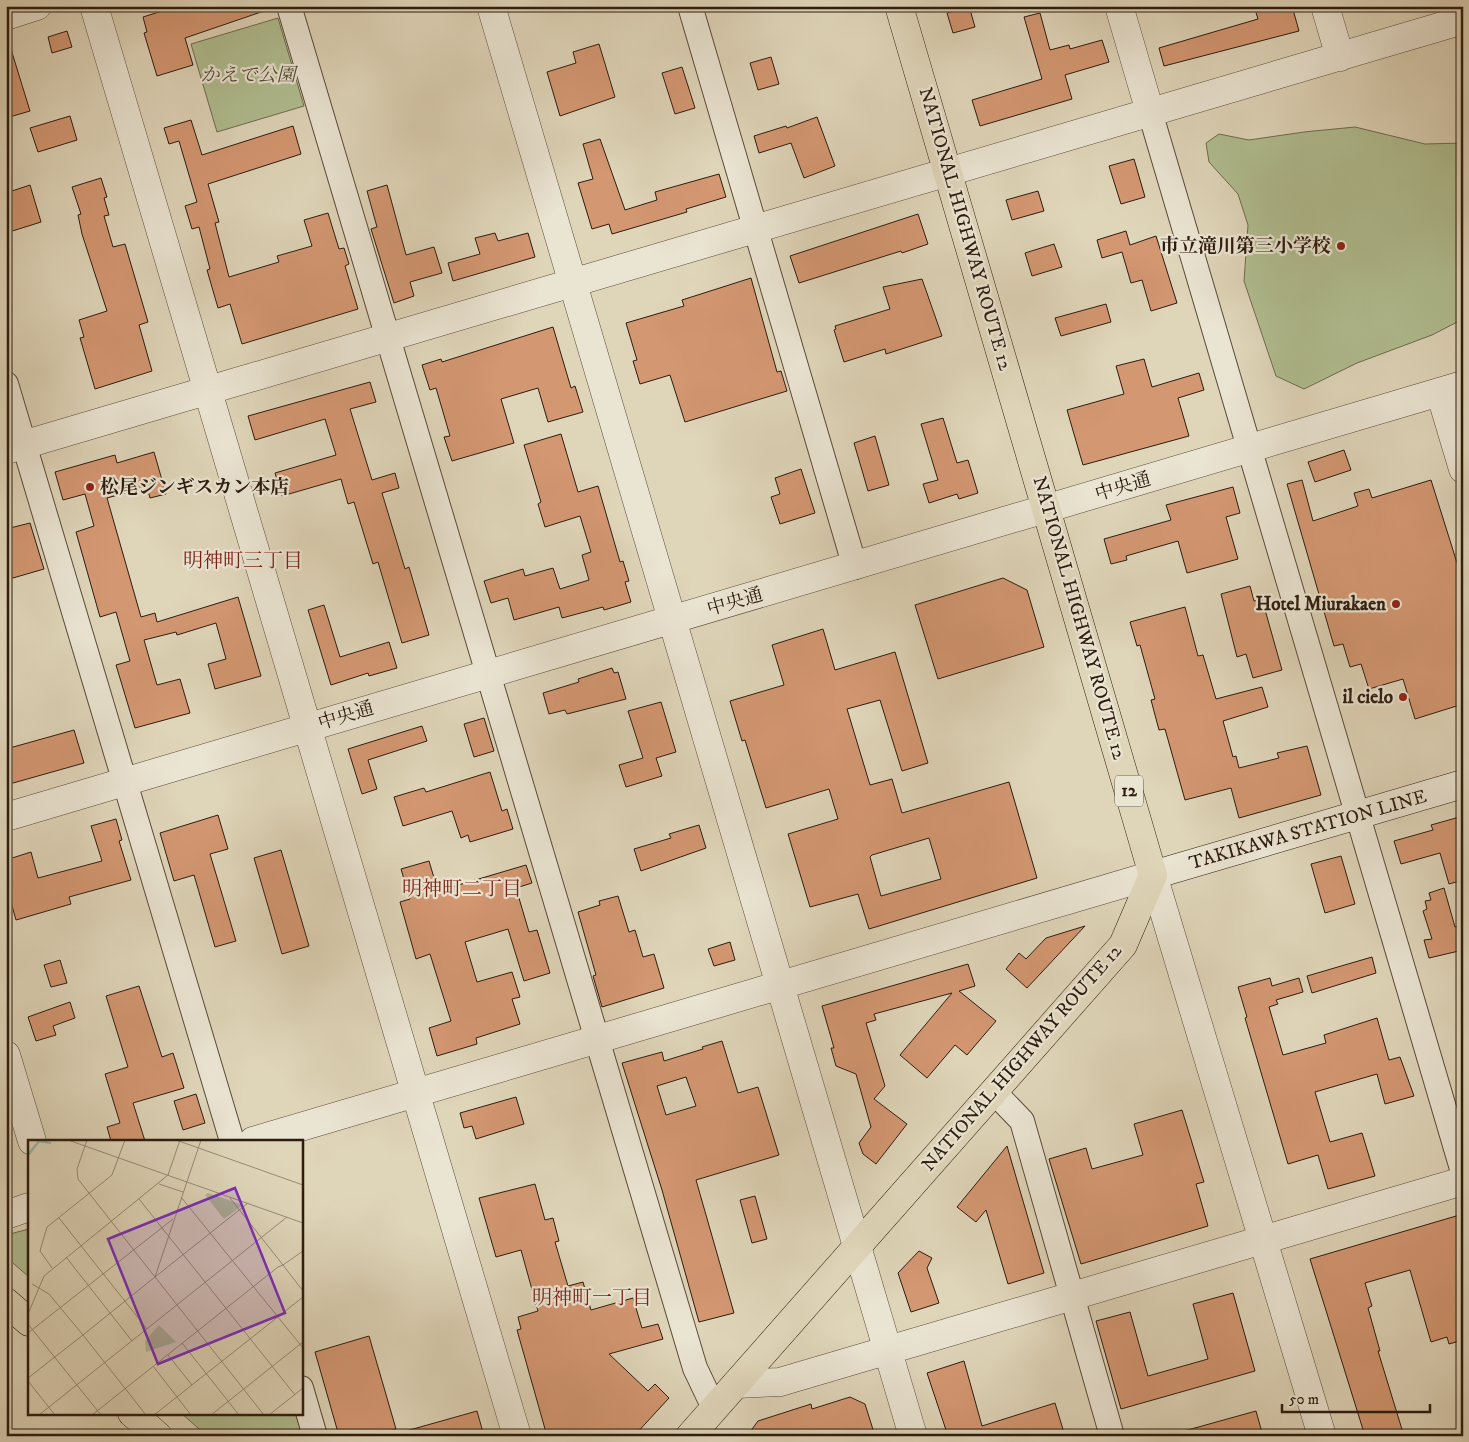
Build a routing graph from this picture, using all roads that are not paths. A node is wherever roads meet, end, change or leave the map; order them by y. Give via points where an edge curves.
1 (38, 6) edge
2 (94, 6) edge
3 (288, 6) edge
4 (490, 6) edge
5 (690, 6) edge
6 (899, 6) edge
7 (1119, 6) edge
8 (1325, 6) edge
9 (6, 16) edge
10 (1463, 20) edge
11 (1340, 57) junction
12 (1150, 112) junction
13 (948, 172) junction
14 (756, 227) junction
15 (573, 284) junction
16 (387, 338) junction
17 (6, 384) edge
18 (1451, 389) edge
19 (207, 391) junction
20 (15, 447) edge
21 (1250, 450) junction
22 (1463, 469) edge
23 (1048, 510) junction
24 (855, 567) junction
25 (672, 621) junction
26 (489, 674) junction
27 (307, 728) junction
28 (126, 782) junction
29 (1463, 784) edge
30 (1358, 815) junction
31 (6, 817) edge
32 (1153, 875) junction
33 (781, 985) junction
34 (597, 1039) junction
35 (6, 1055) edge
36 (993, 1091) junction
37 (415, 1094) junction
38 (32, 1140) edge
39 (232, 1140) edge
40 (256, 1140) edge
41 (1463, 1172) edge
42 (1463, 1181) edge
43 (28, 1207) edge
44 (6, 1215) edge
45 (1264, 1240) junction
46 (856, 1248) junction
47 (1071, 1297) junction
48 (6, 1302) edge
49 (28, 1321) edge
50 (888, 1351) junction
51 (736, 1384) junction
52 (302, 1391) edge
53 (133, 1414) edge
54 (704, 1426) edge
55 (158, 1436) edge
56 (315, 1436) edge
57 (517, 1436) edge
58 (913, 1436) edge
59 (1112, 1436) edge
60 (1322, 1436) edge

1 - 9 street
2 - 19 street
3 - 16 street
4 - 15 street
5 - 14 street
6 - 13 highway, NATIONAL HIGHWAY ROUTE 12 / 12
7 - 12 street
8 - 11 street
10 - 11 street
11 - 12 street
12 - 13 street
12 - 21 street
13 - 14 street
13 - 23 highway, NATIONAL HIGHWAY ROUTE 12 / 12
14 - 15 street
14 - 24 street
15 - 16 street
15 - 25 street
16 - 19 street
16 - 26 street
17 - 20 street
18 - 21 street, 中央通
18 - 22 street
19 - 20 street
19 - 27 street
20 - 28 street
21 - 23 street, 中央通
21 - 30 street
23 - 24 street, 中央通
23 - 32 highway, NATIONAL HIGHWAY ROUTE 12 / 12
24 - 25 street, 中央通
25 - 26 street, 中央通
25 - 33 street
26 - 27 street, 中央通
26 - 34 street
27 - 28 street, 中央通
27 - 37 street
28 - 31 street, 中央通
28 - 39 street
29 - 30 street, TAKIKAWA STATION LINE
30 - 32 street, TAKIKAWA STATION LINE
30 - 41 street
32 - 33 street, TAKIKAWA STATION LINE
32 - 36 highway, NATIONAL HIGHWAY ROUTE 12 via 1123,945
32 - 45 street
33 - 34 street, TAKIKAWA STATION LINE
33 - 46 street
34 - 37 street, TAKIKAWA STATION LINE
34 - 54 street via 695,1368
35 - 38 street
36 - 46 highway, NATIONAL HIGHWAY ROUTE 12
36 - 47 street via 1022,1121
37 - 40 street, TAKIKAWA STATION LINE
37 - 57 street
42 - 45 street
43 - 44 street
45 - 47 street
45 - 60 street
46 - 50 street
46 - 51 highway, NATIONAL HIGHWAY ROUTE 12
47 - 50 street
47 - 59 street
48 - 49 highway
50 - 51 street via 780,1382
50 - 58 street
51 - 54 highway, NATIONAL HIGHWAY ROUTE 12
52 - 56 street
53 - 55 highway

